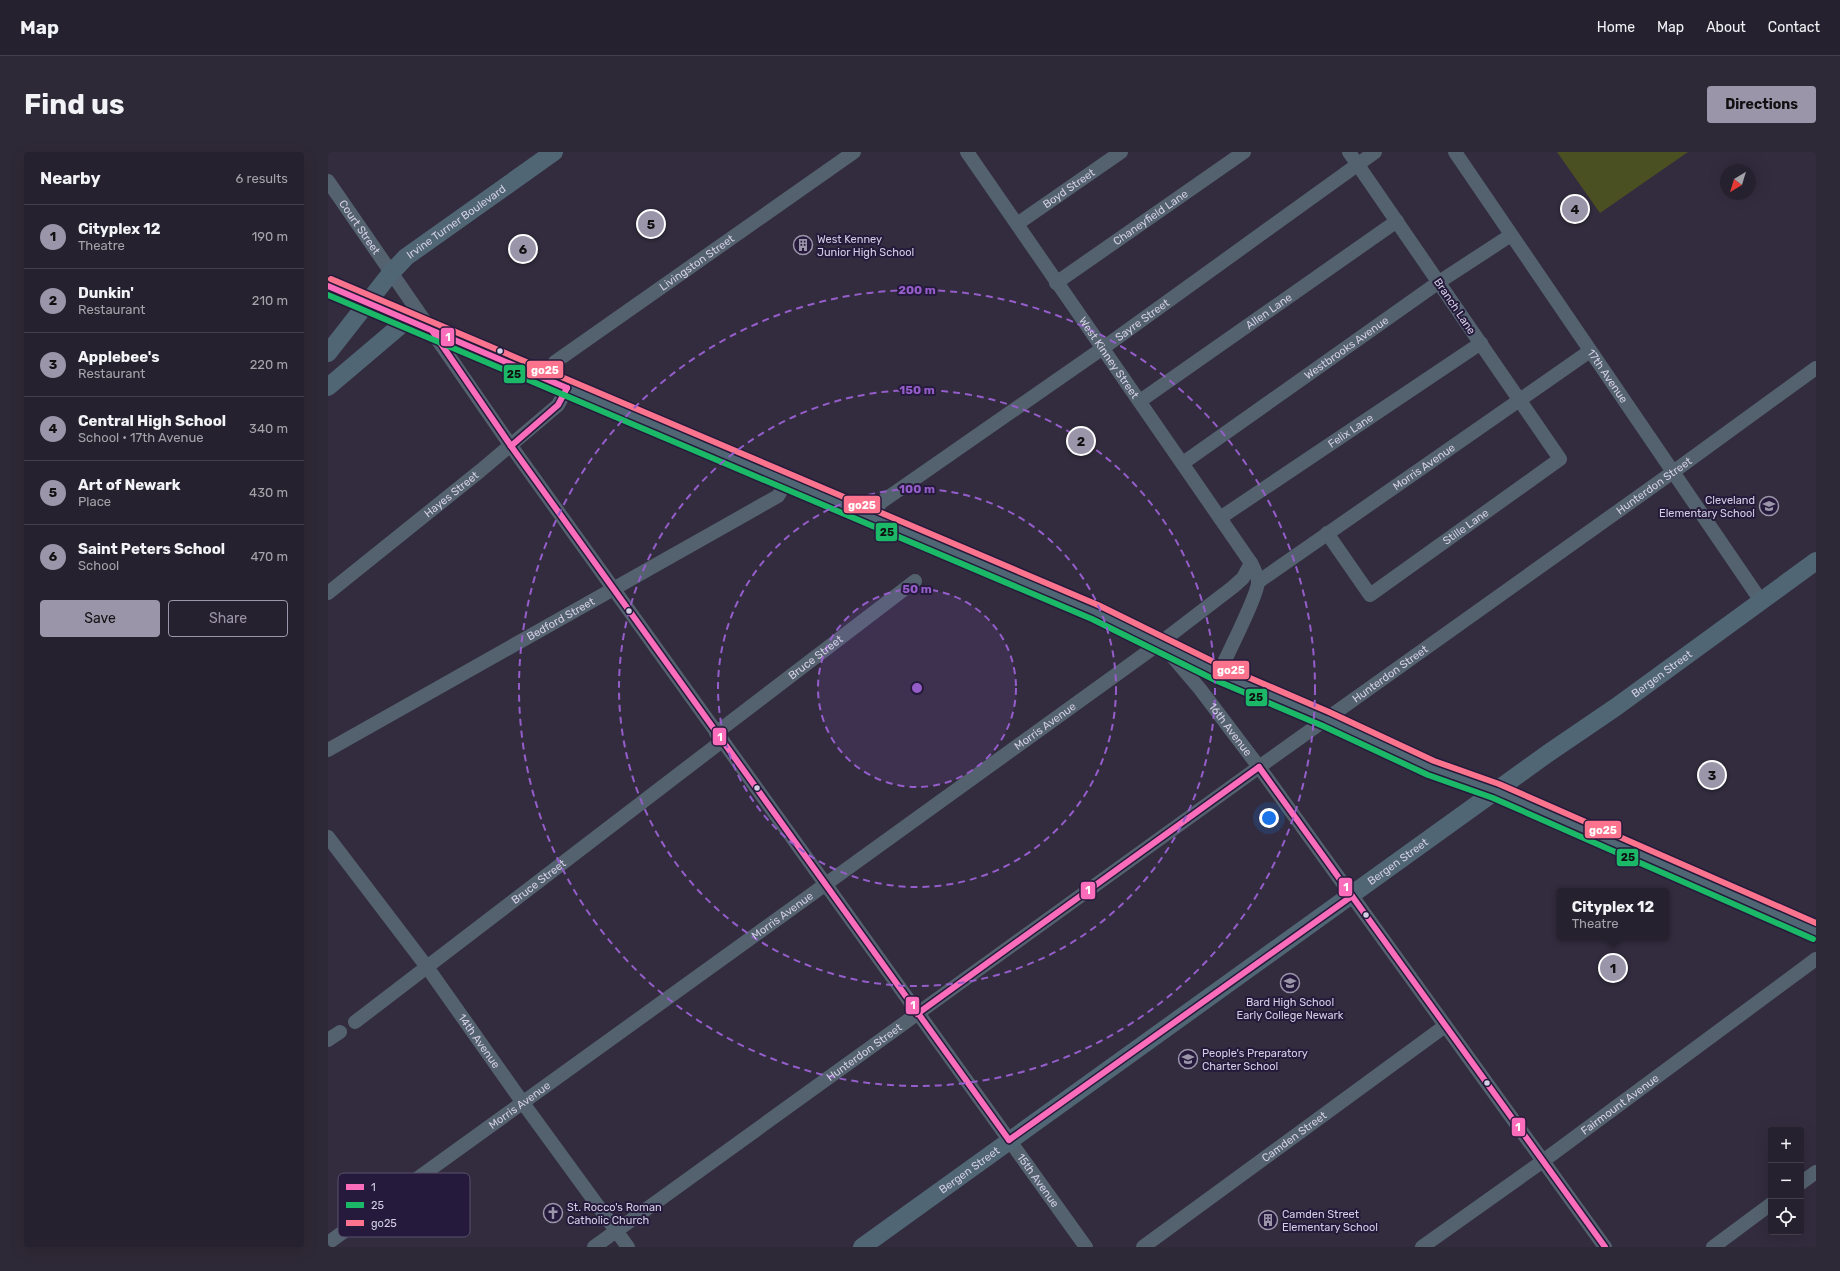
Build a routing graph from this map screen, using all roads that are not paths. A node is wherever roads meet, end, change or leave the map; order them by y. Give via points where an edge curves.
1 (554, 152) edge
2 (854, 152) edge
3 (967, 152) edge
4 (1121, 152) edge
5 (1244, 152) edge
6 (1349, 152) edge
7 (1375, 152) edge
8 (1455, 152) edge
9 (1358, 164) junction
10 (328, 181) edge
11 (1397, 221) junction
12 (1017, 224) junction
13 (1511, 235) junction
14 (390, 274) junction
15 (1056, 282) junction
16 (1439, 282) junction
17 (328, 286) edge
18 (367, 303) junction
19 (407, 320) junction
20 (433, 332) junction
21 (1481, 343) junction
22 (1103, 348) junction
23 (1590, 351) junction
24 (328, 353) edge
25 (1816, 368) edge
26 (545, 378) junction
27 (328, 387) edge
28 (567, 388) junction
29 (1520, 400) junction
30 (1140, 401) junction
31 (511, 446) junction
32 (1560, 459) joint
33 (1183, 463) junction
34 (1673, 472) junction
35 (787, 481) junction
36 (874, 518) junction
37 (1220, 518) junction
38 (1327, 533) junction
39 (1816, 561) edge
40 (1251, 563) junction
41 (915, 581) dead end
42 (1258, 582) junction
43 (614, 590) junction
44 (328, 593) edge
45 (1761, 601) junction
46 (1160, 643) junction
47 (1219, 673) junction
48 (1326, 719) junction
49 (719, 737) junction
50 (328, 750) edge
51 (1259, 767) junction
52 (1496, 791) junction
53 (329, 841) edge
54 (825, 885) junction
55 (1352, 896) junction
56 (1816, 932) edge
57 (1816, 959) edge
58 (427, 967) junction
59 (917, 1014) junction
60 (355, 1022) dead end
61 (1445, 1026) junction
62 (340, 1032) dead end
63 (328, 1040) edge
64 (523, 1103) junction
65 (1009, 1140) junction
66 (1543, 1161) junction
67 (1816, 1172) edge
68 (426, 1173) edge
69 (1804, 1180) edge
70 (1768, 1206) edge
71 (617, 1231) junction
72 (338, 1236) edge
73 (328, 1243) edge
74 (594, 1247) edge
75 (628, 1247) edge
76 (862, 1247) edge
77 (1086, 1247) edge
78 (1143, 1247) edge
79 (1422, 1247) edge
80 (1605, 1247) edge
81 (1713, 1247) edge

1 - 14 main road, Irvine Turner Boulevard via 406,257
2 - 26 street, Livingston Street via 555,362
3 - 12 street, West Kinney Street
4 - 12 street, Boyd Street
5 - 15 street, Chaneyfield Lane
6 - 9 street, Branch Lane
7 - 9 street, Sayre Street
8 - 13 street, 17th Avenue
9 - 11 street, Branch Lane
9 - 22 street, Sayre Street
10 - 14 street, Court Street
11 - 16 street, Branch Lane
11 - 30 street, Allen Lane
12 - 15 street, West Kinney Street
13 - 16 street, Westbrooks Avenue
13 - 23 street, 17th Avenue
14 - 18 main road, Irvine Turner Boulevard
14 - 20 street, 15th Avenue
15 - 22 street, West Kinney Street
16 - 21 street, Branch Lane
16 - 33 street, Westbrooks Avenue
17 - 18 main road
18 - 19 main road
18 - 24 main road, Irvine Turner Boulevard
19 - 20 main road
19 - 27 main road
20 - 26 main road
20 - 31 street, 15th Avenue
21 - 29 street, Branch Lane
21 - 37 street, Felix Lane
22 - 30 street, West Kinney Street
22 - 36 street, Sayre Street via 880,503
23 - 29 street, Morris Avenue
23 - 34 street, 17th Avenue
25 - 34 street, Hunterdon Street
26 - 28 main road
28 - 31 street, Hayes Street via 558,405
28 - 35 main road
29 - 32 street, Branch Lane
29 - 38 street, Morris Avenue
30 - 33 street, West Kinney Street
31 - 43 street, 15th Avenue
31 - 44 street, Hayes Street
32 - 38 street, Stille Lane via 1370,595
33 - 37 street, West Kinney Street
34 - 45 street, 17th Avenue
34 - 48 street, Hunterdon Street
35 - 36 main road
35 - 43 street, Bedford Street via 778,496
36 - 46 main road via 1095,612
37 - 40 street, West Kinney Street
38 - 42 street, Morris Avenue
39 - 45 main road, Bergen Street
40 - 42 street
40 - 46 street, Morris Avenue via 1243,578 1233,587
41 - 49 street, Bruce Street
42 - 47 street via 1254,597
43 - 49 street, 15th Avenue
43 - 50 street, Bedford Street
45 - 52 main road, Bergen Street
46 - 47 main road
46 - 51 street, 16th Avenue via 1200,689
46 - 54 street, Morris Avenue
47 - 48 main road
48 - 51 street, Hunterdon Street
48 - 52 main road via 1431,768
49 - 54 street, 15th Avenue
49 - 58 street, Bruce Street
51 - 55 street, 16th Avenue
51 - 59 street, Hunterdon Street
52 - 55 main road, Bergen Street
52 - 56 main road
53 - 58 street, 14th Avenue
54 - 59 street, 15th Avenue
54 - 64 street, Morris Avenue
55 - 61 street, 16th Avenue
55 - 65 main road, Bergen Street
57 - 66 street, Fairmount Avenue
58 - 60 street, Bruce Street
58 - 64 street, 14th Avenue
59 - 65 street, 15th Avenue
59 - 71 street, Hunterdon Street
61 - 66 street, 16th Avenue
61 - 78 street, Camden Street
62 - 63 street
64 - 68 street, Morris Avenue
64 - 71 street, 14th Avenue
65 - 76 main road, Bergen Street
65 - 77 street, 15th Avenue
66 - 79 street, Fairmount Avenue
66 - 80 street, 16th Avenue
67 - 69 street
70 - 81 street
71 - 74 street, Hunterdon Street
71 - 75 street, 14th Avenue
72 - 73 street, Morris Avenue

